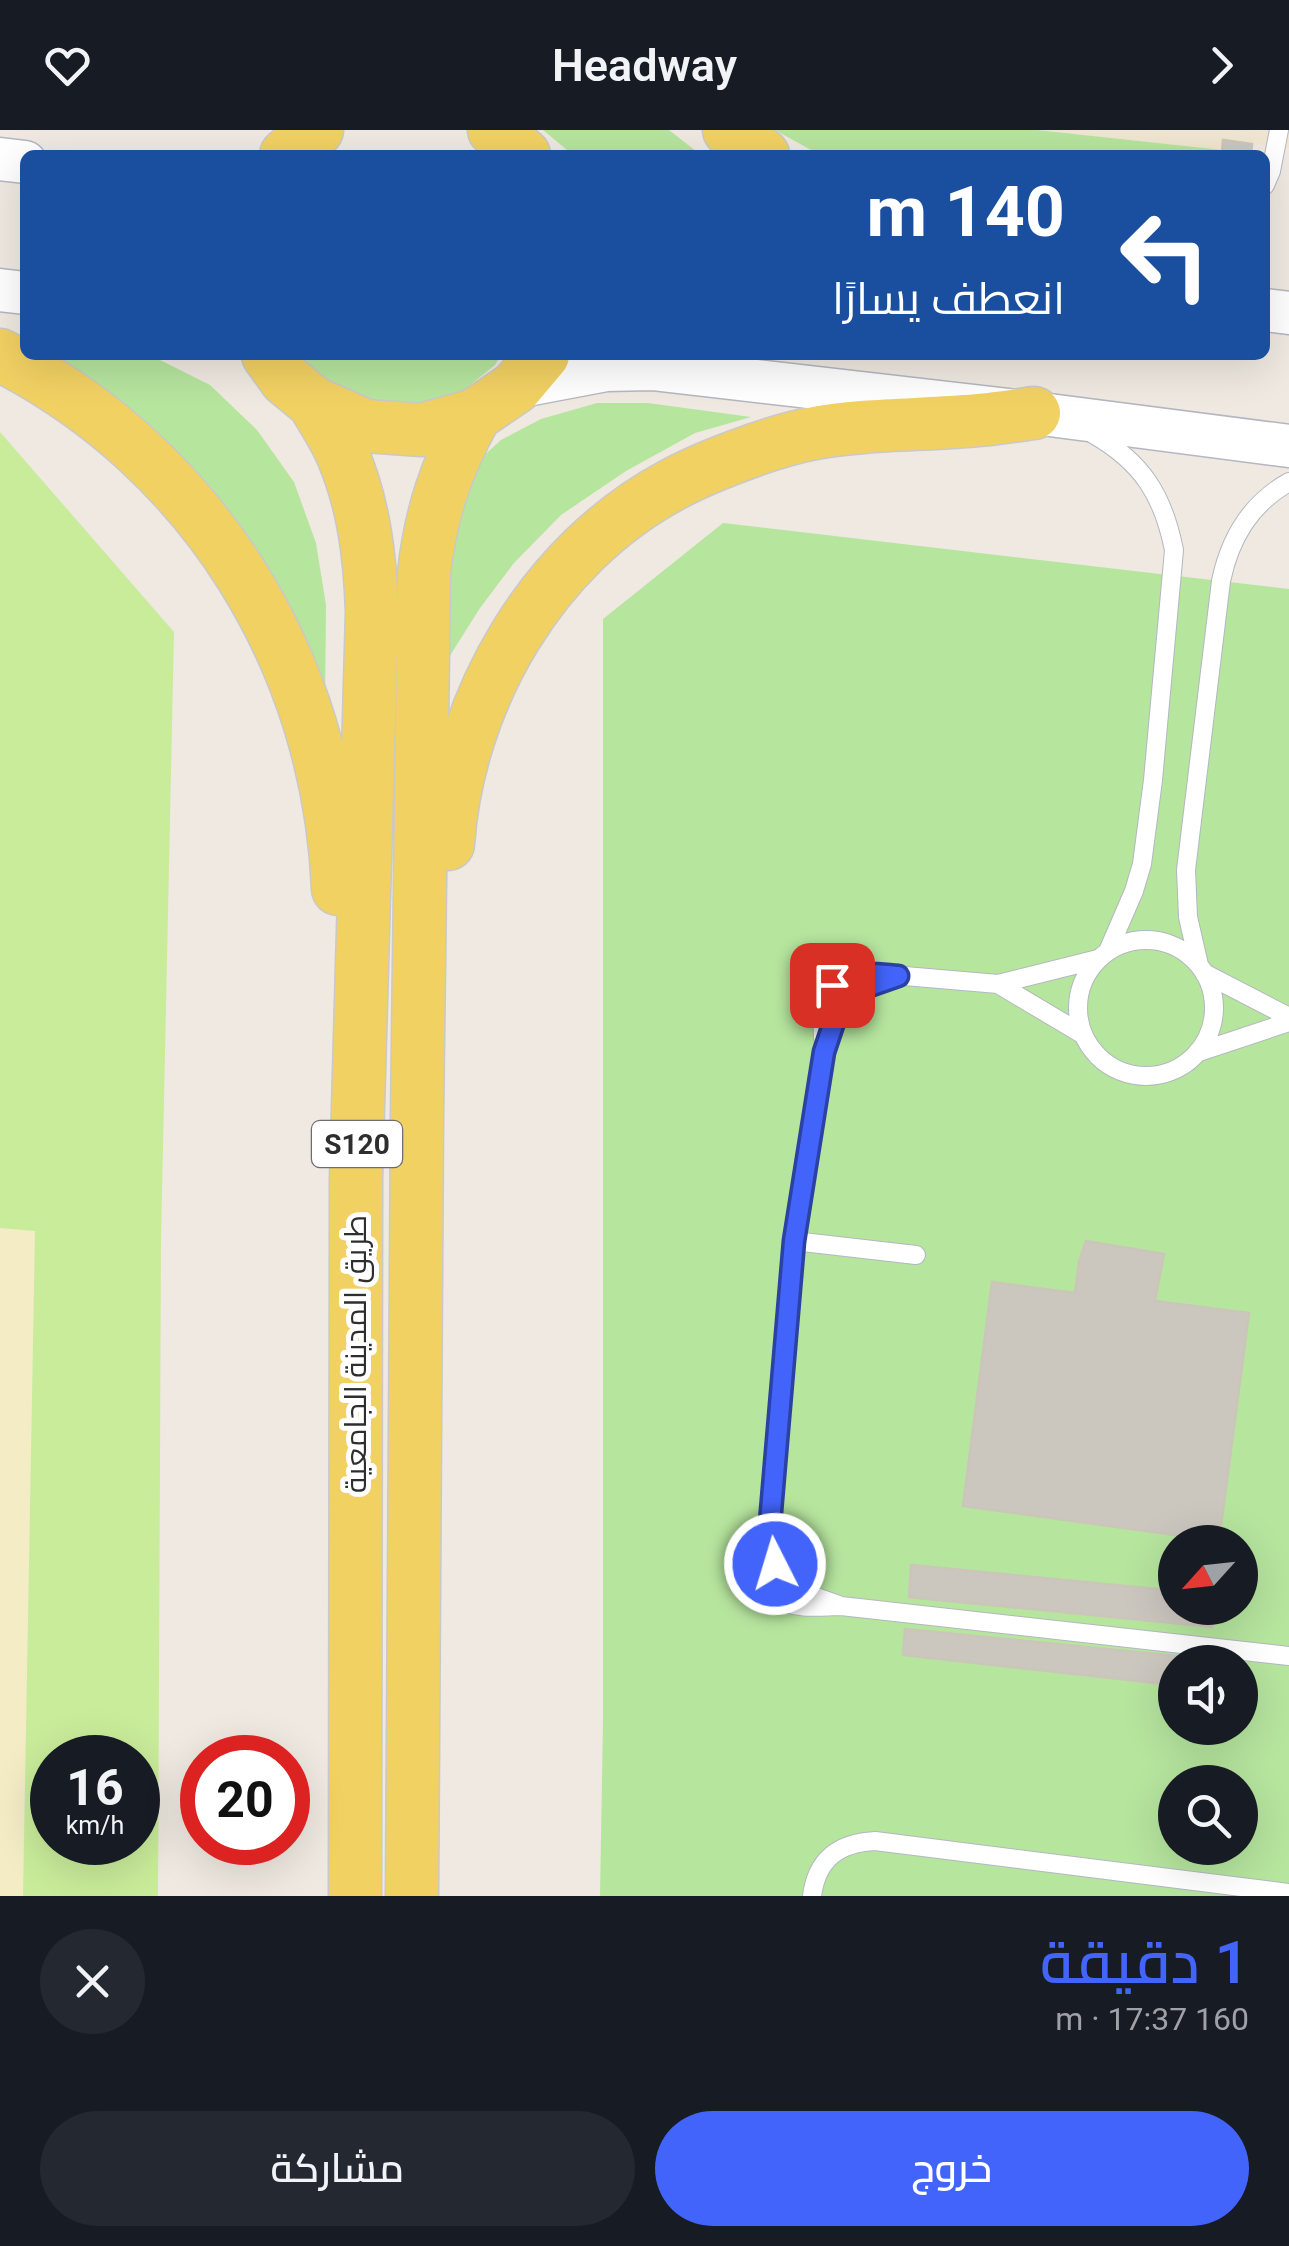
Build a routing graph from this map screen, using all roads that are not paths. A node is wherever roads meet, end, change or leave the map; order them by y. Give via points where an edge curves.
1 (496, 130) edge
2 (729, 130) edge
3 (1280, 130) edge
4 (518, 150) edge
5 (756, 150) edge
6 (1270, 172) edge
7 (0, 355) edge
8 (272, 360) edge
9 (512, 386) edge
10 (314, 403) junction
11 (1048, 415) junction
12 (1289, 446) edge
13 (1289, 482) edge
14 (1103, 955) junction
15 (1202, 969) junction
16 (998, 984) junction
17 (1289, 1019) edge
18 (1082, 1034) junction
19 (1199, 1052) junction
20 (358, 1105) junction
21 (417, 1118) junction
22 (794, 1241) junction
23 (916, 1254) dead end
24 (1289, 1656) edge
25 (1289, 1894) edge
26 (355, 1896) edge
27 (412, 1896) edge
28 (812, 1896) edge

1 - 4 main road
2 - 5 main road
3 - 6 lane
7 - 20 main road via 95,412 148,458 195,508 270,624 318,754 336,844 341,977
8 - 10 main road
9 - 10 main road via 421,430 366,426
9 - 11 street via 652,369
9 - 21 main road, طريق المدينة الجامعية / S120 via 455,452 429,532
10 - 20 main road, طريق المدينة الجامعية / S120 via 354,486 370,557
11 - 12 street
11 - 14 lane via 1116,447 1138,468 1156,492 1174,550 1142,864
11 - 21 main road via 864,427 765,446 672,485 629,512 555,581 498,665 461,761 450,810 434,1025
13 - 15 lane via 1253,509 1236,532 1221,581 1186,870 1188,918
14 - 15 lane via 1126,942 1166,942
14 - 16 lane
14 - 18 lane via 1079,994
15 - 17 lane
15 - 19 lane via 1215,1014
16 - 18 lane
16 - 22 lane via 858,972 832,985 822,1011 824,1052
17 - 19 lane
18 - 19 lane via 1115,1070 1140,1077 1162,1076
20 - 26 main road, طريق المدينة الجامعية / S120
21 - 27 main road, طريق المدينة الجامعية / S120
22 - 23 lane
22 - 24 lane via 770,1523 759,1570 774,1597 802,1606
25 - 28 lane via 875,1841 836,1851 821,1866

